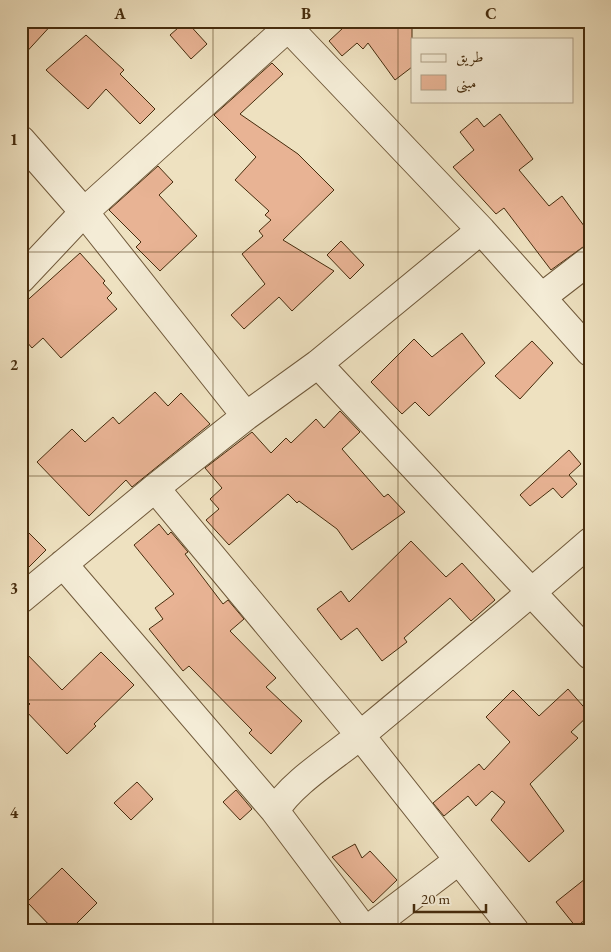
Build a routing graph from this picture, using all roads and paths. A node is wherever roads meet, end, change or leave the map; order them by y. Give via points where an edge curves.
1 (288, 23) edge
2 (21, 140) edge
3 (84, 212) junction
4 (481, 230) junction
5 (590, 260) edge
6 (21, 279) edge
7 (542, 297) junction
8 (590, 352) edge
9 (318, 364) junction
10 (246, 416) junction
11 (155, 488) junction
12 (590, 542) edge
13 (63, 564) junction
14 (532, 592) junction
15 (21, 599) edge
16 (590, 655) edge
17 (360, 736) junction
18 (275, 811) junction
19 (459, 860) junction
20 (366, 931) edge
21 (515, 931) edge

1 - 3 street
1 - 4 street
2 - 3 street
3 - 6 street
3 - 10 street
4 - 7 street
4 - 9 street
5 - 7 street
7 - 8 street
9 - 10 street
9 - 14 street
10 - 11 street
11 - 13 street
11 - 17 street
12 - 14 street
13 - 15 street
13 - 18 street
14 - 16 street
14 - 17 street
17 - 18 street via 286,796
17 - 19 street
18 - 20 street
19 - 20 street
19 - 21 street

